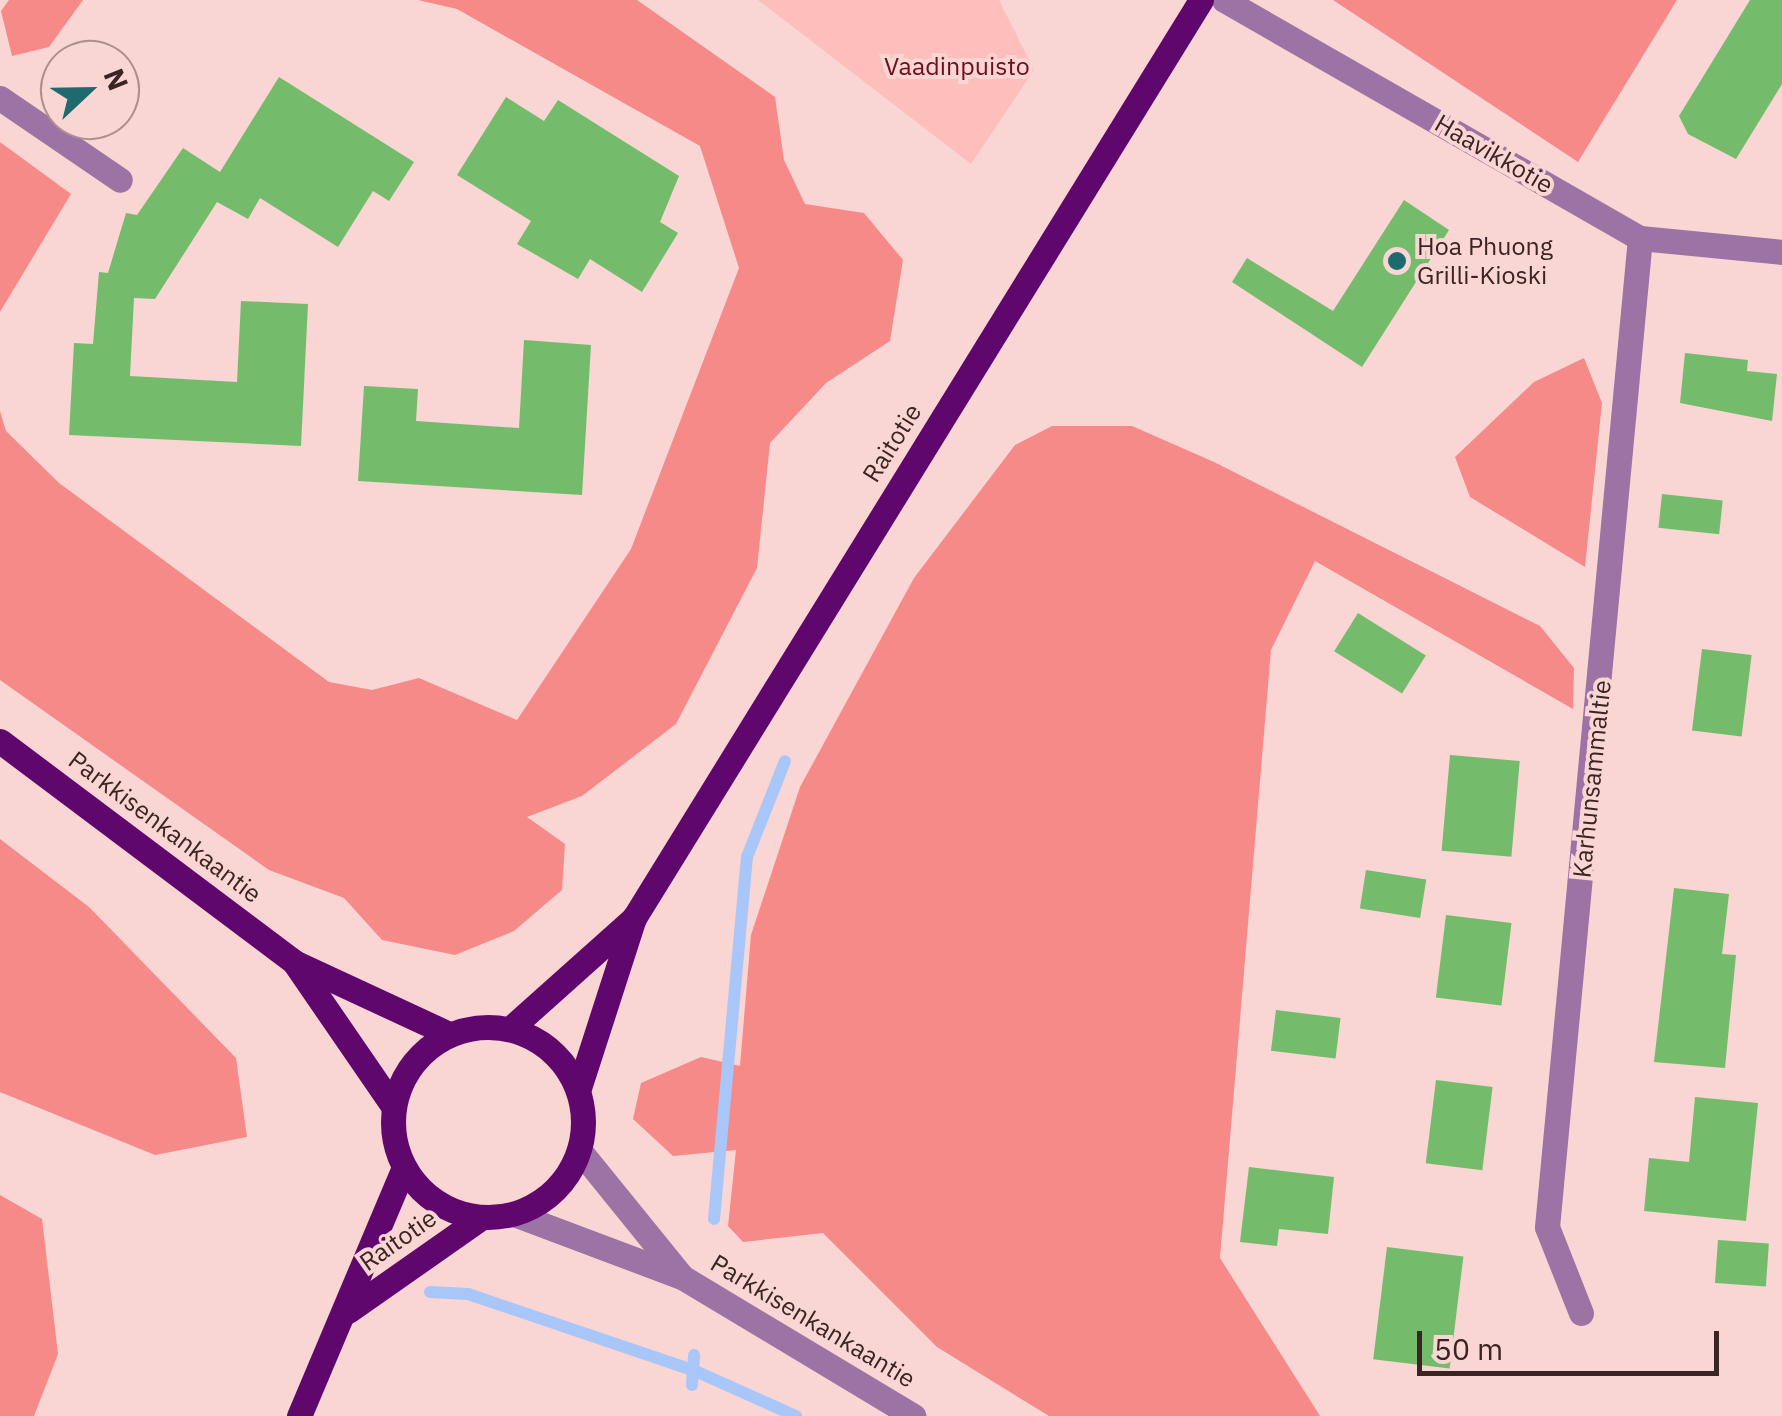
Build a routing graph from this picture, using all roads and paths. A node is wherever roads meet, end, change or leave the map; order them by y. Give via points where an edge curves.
1 (1201, 0) edge
2 (1224, 0) edge
3 (0, 98) edge
4 (120, 180) dead end
5 (1640, 238) junction
6 (1782, 252) edge
7 (0, 741) edge
8 (634, 918) junction
9 (294, 962) junction
10 (510, 1028) junction
11 (449, 1034) junction
12 (578, 1088) junction
13 (393, 1106) junction
14 (580, 1151) junction
15 (404, 1168) junction
16 (514, 1214) junction
17 (482, 1218) junction
18 (682, 1277) junction
19 (348, 1311) junction
20 (1581, 1313) dead end
21 (299, 1416) edge
22 (913, 1416) edge

1 - 8 main road, Raitotie
2 - 5 street, Haavikkotie
3 - 4 street
5 - 6 street, Haavikkotie
5 - 20 street, Karhunsammaltie via 1547,1227
7 - 9 main road, Parkkisenkankaantie
8 - 10 main road, Raitotie
8 - 12 main road, Raitotie
9 - 11 main road, Parkkisenkankaantie
9 - 13 main road, Parkkisenkankaantie
10 - 11 main road
10 - 12 main road via 563,1061
11 - 13 main road via 413,1064
12 - 14 main road
13 - 15 main road
14 - 16 main road via 566,1179
14 - 18 street, Parkkisenkankaantie
15 - 17 main road via 424,1193
15 - 19 main road, Raitotie
16 - 17 main road
16 - 18 street, Parkkisenkankaantie
17 - 19 main road, Raitotie
18 - 22 street, Parkkisenkankaantie
19 - 21 main road, Raitotie

